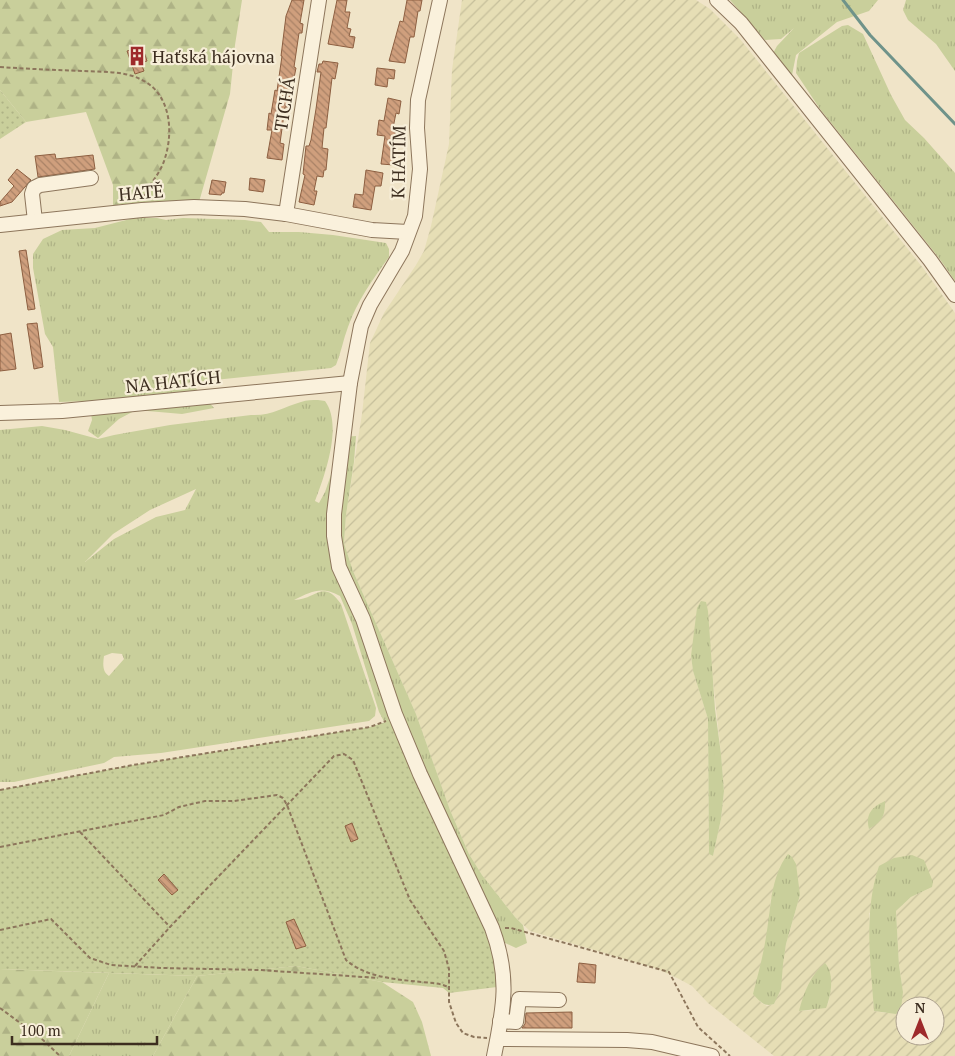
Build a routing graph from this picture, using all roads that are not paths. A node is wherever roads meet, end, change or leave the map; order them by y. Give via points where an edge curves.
1 (319, 0) edge
2 (440, 0) edge
3 (717, 0) edge
4 (91, 178) dead end
5 (286, 214) junction
6 (29, 222) junction
7 (0, 225) edge
8 (408, 232) junction
9 (955, 295) edge
10 (350, 383) junction
11 (0, 413) edge
12 (559, 1000) dead end
13 (500, 1021) junction
14 (498, 1039) junction
15 (494, 1056) edge
16 (712, 1056) edge

1 - 5 street, TICHÁ
2 - 8 street, K HATÍM via 418,100 419,178 414,216
3 - 9 street via 788,82
4 - 6 street via 34,188
5 - 6 street, HATĚ via 237,208 194,208
5 - 8 street via 372,230
6 - 7 street, HATĚ
8 - 10 street, K HATÍM via 402,251 374,298 362,326
10 - 11 street, NA HATÍCH via 62,411
10 - 13 street, K HATÍM via 334,514 339,567 366,626 395,714 420,774 492,928 505,986
12 - 13 street via 519,999 516,1022
13 - 14 street, K HATÍM
14 - 15 street, K HATÍM
14 - 16 street via 635,1040

